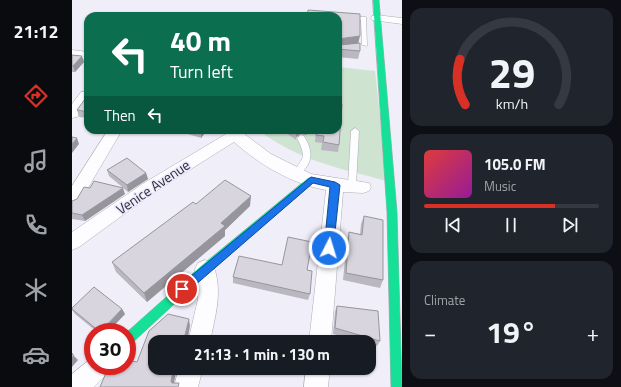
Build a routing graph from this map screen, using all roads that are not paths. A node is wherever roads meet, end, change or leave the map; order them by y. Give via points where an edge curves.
1 (376, 0) edge
2 (342, 17) edge
3 (364, 18) junction
4 (376, 18) junction
5 (402, 21) edge
6 (364, 45) junction
7 (378, 46) junction
8 (358, 49) edge
9 (72, 54) edge
10 (84, 56) edge
11 (72, 94) edge
12 (84, 96) edge
13 (84, 100) edge
14 (72, 114) edge
15 (355, 131) dead end
16 (113, 134) edge
17 (230, 134) edge
18 (235, 134) edge
19 (301, 138) dead end
20 (295, 175) junction
21 (311, 180) junction
22 (350, 186) junction
23 (72, 200) edge
24 (397, 213) edge
25 (72, 242) edge
26 (204, 269) junction
27 (136, 332) edge
28 (200, 335) edge
29 (321, 335) edge
30 (89, 375) edge
31 (189, 375) edge
32 (317, 375) edge
33 (76, 387) edge
34 (186, 387) edge
35 (316, 387) edge
36 (397, 387) edge

1 - 4 street
2 - 3 lane
3 - 4 lane
3 - 6 lane
4 - 5 street
4 - 7 street
6 - 7 lane
6 - 8 lane
7 - 24 street
9 - 10 street
11 - 12 street
13 - 14 street
15 - 22 lane
16 - 23 street
17 - 25 street, Venice Avenue
18 - 20 street via 259,154
19 - 20 lane via 308,151 308,157
20 - 21 street
21 - 22 street
21 - 26 street
22 - 29 street
24 - 36 street
26 - 27 street
26 - 28 street via 208,299
30 - 33 street
31 - 34 street
32 - 35 street

